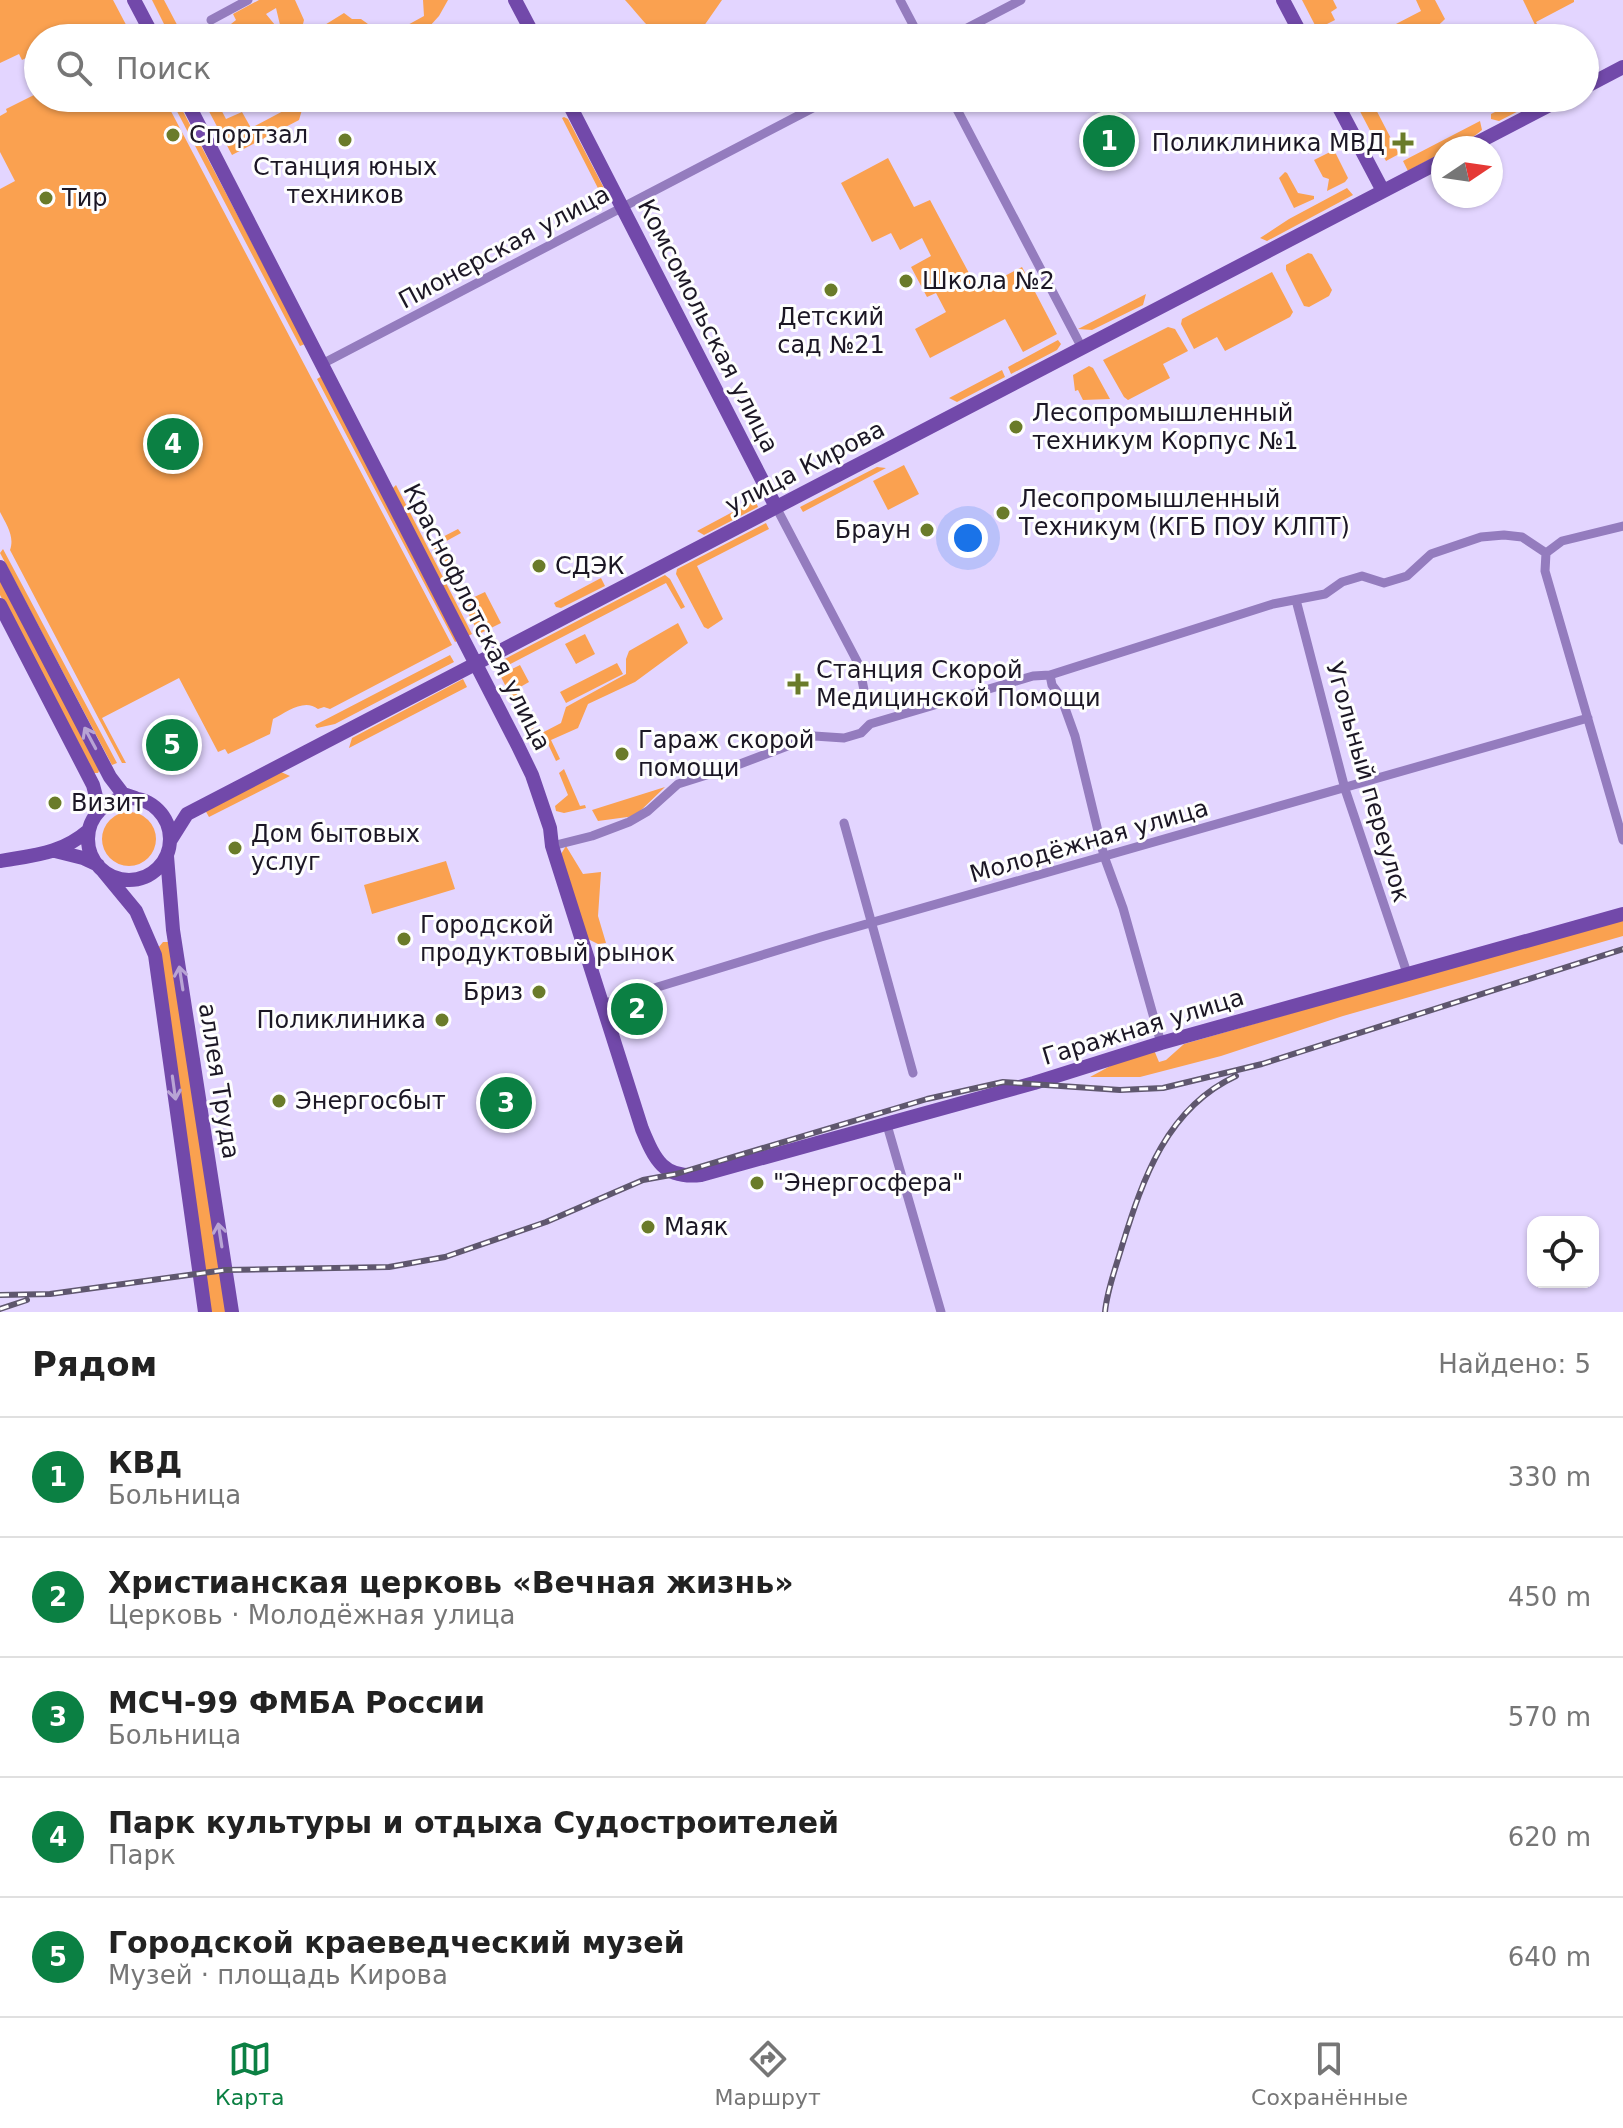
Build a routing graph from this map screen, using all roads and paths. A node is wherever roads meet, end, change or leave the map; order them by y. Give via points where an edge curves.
1 (134, 0) edge
2 (248, 0) edge
3 (515, 0) edge
4 (900, 0) edge
5 (1021, 0) edge
6 (1283, 0) edge
7 (211, 20) dead end
8 (147, 24) edge
9 (528, 24) edge
10 (913, 24) edge
11 (975, 24) edge
12 (1296, 24) edge
13 (1623, 67) edge
14 (1599, 80) edge
15 (192, 112) edge
16 (573, 112) edge
17 (805, 112) edge
18 (958, 112) edge
19 (1341, 112) edge
20 (1536, 112) edge
21 (1490, 136) edge
22 (1431, 166) edge
23 (1383, 191) junction
24 (622, 208) junction
25 (1082, 348) junction
26 (322, 364) junction
27 (776, 507) junction
28 (1623, 526) edge
29 (1546, 553) junction
30 (0, 567) edge
31 (1296, 600) junction
32 (0, 605) edge
33 (477, 663) junction
34 (1050, 675) junction
35 (867, 705) dead end
36 (1588, 718) junction
37 (1345, 789) junction
38 (135, 798) junction
39 (155, 807) junction
40 (187, 814) junction
41 (92, 823) junction
42 (844, 823) dead end
43 (1623, 840) edge
44 (552, 846) junction
45 (168, 848) junction
46 (54, 851) junction
47 (1104, 856) junction
48 (0, 861) edge
49 (100, 868) junction
50 (1623, 914) edge
51 (874, 923) junction
52 (1407, 973) junction
53 (602, 1004) junction
54 (1161, 1043) junction
55 (913, 1073) dead end
56 (887, 1125) junction
57 (676, 1174) joint
58 (205, 1312) edge
59 (232, 1312) edge
60 (941, 1312) edge

1 - 8 street
2 - 7 street
3 - 9 street
4 - 10 street
5 - 11 street
6 - 12 street
13 - 14 street
15 - 26 street, Краснофлотская улица
16 - 24 street, Комсомольская улица
17 - 24 street, Пионерская улица
18 - 25 street
19 - 23 street
20 - 21 street
22 - 23 street, улица Кирова
23 - 25 street, улица Кирова
24 - 26 street, Пионерская улица
24 - 27 street, Комсомольская улица
25 - 27 street, улица Кирова
26 - 33 street, Краснофлотская улица
27 - 33 street, улица Кирова
27 - 35 street, Комсомольская улица via 859,665
28 - 29 street via 1562,541
29 - 31 street via 1522,537 1481,537 1431,554 1396,580 1384,583 1362,576 1325,594
29 - 36 street via 1545,571
38 -> 30 street via 123,794 110,777
31 - 34 street via 1220,618
31 - 37 street, Угольный переулок
32 - 41 street via 93,785 98,804
33 - 40 street, улица Кирова
33 - 44 street, Краснофлотская улица via 532,775
34 - 44 street via 870,724 844,738 814,736 678,784 629,822
34 - 47 street via 1075,736
36 - 37 street, Молодёжная улица
36 - 43 street
37 - 47 street, Молодёжная улица
37 - 52 street, Угольный переулок
38 - 39 street
38 - 41 street via 113,801
39 - 40 street
39 - 45 street via 165,819
40 - 45 street
41 - 46 street via 70,845
41 - 49 street via 89,845
42 - 51 street
44 - 53 street, Краснофлотская улица
45 - 49 street via 153,873 139,879 124,880
59 -> 45 street, аллея Труда via 173,930
46 - 48 street
46 - 49 street
47 - 51 street, Молодёжная улица
47 - 54 street
49 -> 58 street, аллея Труда via 136,911 155,955
50 - 52 street, Гаражная улица
51 - 53 street, Молодёжная улица
51 - 55 street
52 - 54 street, Гаражная улица
53 - 57 street, Краснофлотская улица via 655,1159
54 - 56 street, Гаражная улица
56 - 57 street, Гаражная улица via 701,1175
56 - 60 street

